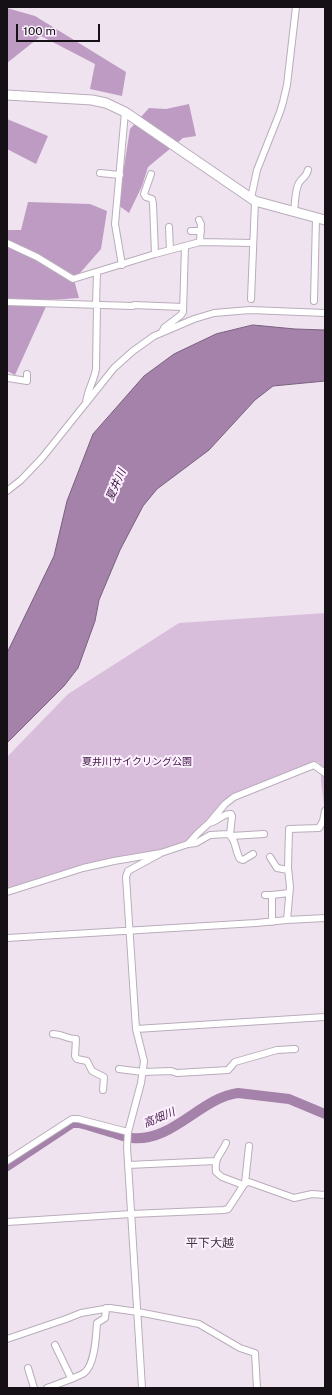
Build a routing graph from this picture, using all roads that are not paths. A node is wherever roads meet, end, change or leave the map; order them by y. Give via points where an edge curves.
1 (296, 7) edge
2 (7, 95) edge
3 (125, 112) junction
4 (308, 170) dead end
5 (100, 173) dead end
6 (151, 174) dead end
7 (120, 175) junction
8 (292, 187) dead end
9 (297, 192) junction
10 (253, 199) junction
11 (294, 212) junction
12 (321, 219) edge
13 (199, 220) dead end
14 (169, 227) dead end
15 (191, 231) dead end
16 (201, 231) junction
17 (200, 242) junction
18 (7, 243) edge
19 (253, 243) junction
20 (185, 246) junction
21 (170, 250) junction
22 (155, 254) junction
23 (122, 265) junction
24 (98, 272) junction
25 (251, 299) dead end
26 (7, 302) edge
27 (314, 302) dead end
28 (97, 305) junction
29 (183, 307) junction
30 (325, 313) edge
31 (162, 332) junction
32 (27, 374) dead end
33 (7, 380) edge
34 (86, 403) junction
35 (7, 491) edge
36 (325, 774) edge
37 (325, 811) edge
38 (324, 821) edge
39 (209, 823) junction
40 (264, 834) dead end
41 (231, 835) junction
42 (188, 844) junction
43 (162, 853) junction
44 (253, 854) dead end
45 (270, 857) dead end
46 (288, 870) junction
47 (7, 892) edge
48 (289, 893) junction
49 (325, 918) edge
50 (287, 920) junction
51 (272, 922) junction
52 (129, 930) junction
53 (7, 938) edge
54 (325, 1017) edge
55 (136, 1029) junction
56 (53, 1034) dead end
57 (295, 1049) dead end
58 (119, 1069) dead end
59 (143, 1072) junction
60 (103, 1090) dead end
61 (128, 1136) junction
62 (226, 1143) dead end
63 (249, 1146) dead end
64 (216, 1161) junction
65 (7, 1162) edge
66 (128, 1165) junction
67 (244, 1184) junction
68 (325, 1195) edge
69 (131, 1214) junction
70 (7, 1222) edge
71 (106, 1308) junction
72 (138, 1312) junction
73 (7, 1339) edge
74 (55, 1345) dead end
75 (28, 1368) dead end
76 (71, 1378) junction
77 (62, 1385) edge
78 (34, 1388) edge
79 (47, 1388) edge
80 (142, 1388) edge
81 (257, 1388) edge

1 - 10 street via 283,102 257,170
2 - 3 street via 92,100
3 - 7 street
3 - 10 street
4 - 9 street via 299,182
5 - 7 street
6 - 22 street via 144,194 152,199 153,204
7 - 23 street via 115,224
8 - 9 street
9 - 11 street
10 - 11 street
10 - 19 street
11 - 12 street
12 - 27 street
13 - 16 street
14 - 21 street
15 - 16 street
16 - 17 street
17 - 19 street
17 - 20 street
18 - 24 street via 37,256 73,279
19 - 25 street
20 - 21 street
20 - 29 street
21 - 22 street
22 - 23 street
23 - 24 street
24 - 28 street
26 - 28 street
28 - 29 street
28 - 34 street via 96,369
29 - 31 street via 181,315
30 - 31 street via 250,310 214,313
31 - 34 street via 133,350 114,368
32 - 33 street via 27,381
34 - 35 street via 42,458
36 - 39 street via 314,765 234,797
37 - 38 street
38 - 46 street via 319,828 289,829
39 - 41 street via 231,814
39 - 42 street
40 - 41 street
41 - 42 street via 210,835 196,843
41 - 44 street via 240,859 243,860
42 - 43 street
43 - 47 street via 83,868
43 - 52 street via 126,873
45 - 46 street via 277,868
46 - 48 street
48 - 50 street
48 - 51 street via 268,895
49 - 50 street
50 - 51 street
51 - 52 street
52 - 53 street
52 - 55 street
54 - 55 street
55 - 59 street via 144,1061
56 - 60 street via 76,1039 76,1057 87,1061 92,1072 105,1073
57 - 59 street via 277,1050 234,1062 228,1070
58 - 59 street
59 - 61 street
61 - 65 street via 78,1118 72,1119
61 - 66 street
62 - 64 street
63 - 67 street
64 - 66 street
64 - 67 street via 216,1172 222,1177
66 - 69 street
67 - 68 street via 253,1182 294,1198 312,1194
67 - 69 street via 228,1209
69 - 70 street
69 - 72 street
71 - 72 street
71 - 73 street via 81,1313
71 - 76 street via 105,1318 97,1323 90,1365 85,1372
72 - 80 street
72 - 81 street via 198,1324 240,1348 255,1353
74 - 76 street
75 - 78 street
76 - 77 street
77 - 79 street

